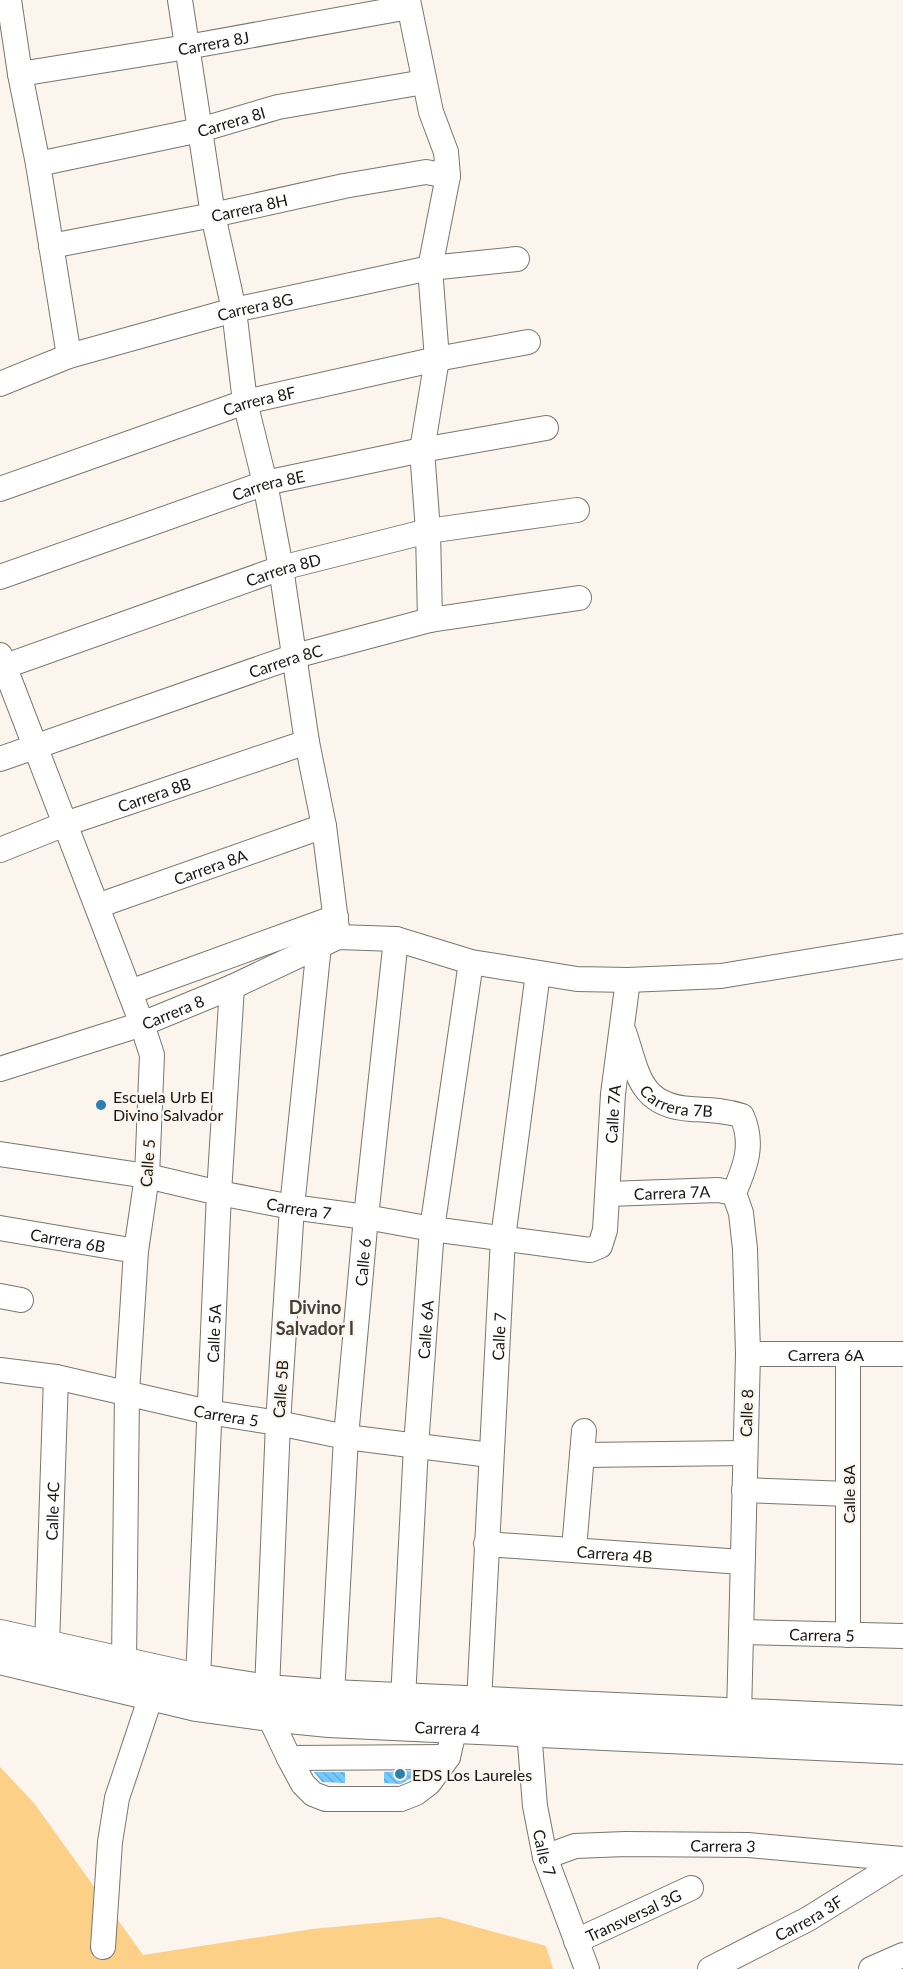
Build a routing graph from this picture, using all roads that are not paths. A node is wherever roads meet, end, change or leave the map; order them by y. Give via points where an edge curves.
1 (9, 0) edge
2 (180, 0) edge
3 (408, 4) edge
4 (187, 47) junction
5 (20, 74) junction
6 (424, 82) junction
7 (200, 130) junction
8 (38, 164) junction
9 (448, 177) junction
10 (213, 215) junction
11 (51, 246) junction
12 (517, 259) dead end
13 (430, 268) junction
14 (234, 310) junction
15 (528, 342) dead end
16 (69, 356) junction
17 (437, 359) junction
18 (0, 384) edge
19 (245, 402) junction
20 (546, 428) dead end
21 (422, 450) junction
22 (265, 483) junction
23 (0, 489) edge
24 (577, 510) dead end
25 (428, 531) junction
26 (281, 568) junction
27 (0, 577) edge
28 (579, 598) dead end
29 (430, 620) junction
30 (295, 656) junction
31 (1, 663) edge
32 (307, 742) junction
33 (35, 747) junction
34 (0, 759) edge
35 (65, 824) junction
36 (324, 826) junction
37 (0, 850) edge
38 (97, 906) junction
39 (331, 933) junction
40 (396, 939) junction
41 (903, 946) edge
42 (471, 962) junction
43 (538, 973) junction
44 (628, 980) junction
45 (232, 987) junction
46 (130, 992) junction
47 (142, 1024) junction
48 (622, 1027) junction
49 (0, 1069) edge
50 (0, 1154) edge
51 (147, 1176) junction
52 (734, 1192) junction
53 (219, 1194) junction
54 (609, 1194) junction
55 (292, 1207) junction
56 (366, 1217) junction
57 (0, 1228) edge
58 (432, 1229) junction
59 (503, 1238) junction
60 (600, 1246) joint
61 (136, 1251) junction
62 (748, 1354) junction
63 (848, 1354) junction
64 (903, 1354) edge
65 (0, 1370) edge
66 (56, 1377) junction
67 (127, 1393) junction
68 (208, 1412) junction
69 (278, 1423) junction
70 (584, 1431) dead end
71 (346, 1437) junction
72 (416, 1446) junction
73 (745, 1453) junction
74 (490, 1455) junction
75 (582, 1455) junction
76 (744, 1490) junction
77 (848, 1494) junction
78 (486, 1544) junction
79 (574, 1550) junction
80 (742, 1562) junction
81 (741, 1632) junction
82 (0, 1635) edge
83 (848, 1635) junction
84 (903, 1636) edge
85 (47, 1646) junction
86 (0, 1659) edge
87 (124, 1663) junction
88 (198, 1679) junction
89 (332, 1695) junction
90 (151, 1696) junction
91 (403, 1699) junction
92 (479, 1702) junction
93 (268, 1703) junction
94 (739, 1715) junction
95 (903, 1721) edge
96 (455, 1727) junction
97 (529, 1731) junction
98 (903, 1749) edge
99 (448, 1757) junction
100 (289, 1758) junction
101 (545, 1857) junction
102 (903, 1860) edge
103 (691, 1888) dead end
104 (576, 1941) junction
105 (103, 1947) dead end
106 (903, 1955) edge
107 (587, 1969) edge
108 (710, 1969) edge
109 (872, 1969) edge

1 - 5 street
2 - 4 street, Calle 5B
3 - 4 street, Carrera 8J
3 - 6 street
4 - 5 street, Carrera 8J
4 - 7 street, Calle 5B
5 - 8 street
6 - 7 street, Carrera 8I via 278,107
6 - 9 street via 446,152
7 - 8 street, Carrera 8I
7 - 10 street, Calle 5B
8 - 11 street
9 - 10 street, Carrera 8H via 426,172
9 - 13 street
10 - 11 street, Carrera 8H
10 - 14 street, Calle 5B
11 - 16 street
12 - 13 street, Carrera 8G
13 - 14 street, Carrera 8G
13 - 17 street
14 - 16 street, Carrera 8G
14 - 19 street, Calle 5B
15 - 17 street, Carrera 8F
16 - 18 street, Carrera 8G
17 - 19 street, Carrera 8F
17 - 21 street
19 - 22 street, Calle 5B
19 - 23 street, Carrera 8F
20 - 21 street, Carrera 8E
21 - 22 street, Carrera 8E
21 - 25 street
22 - 26 street, Calle 5B
22 - 27 street, Carrera 8E
24 - 25 street, Carrera 8D
25 - 26 street, Carrera 8D
25 - 29 street
26 - 30 street, Calle 5B
26 - 31 street, Carrera 8D
28 - 29 street, Carrera 8C
29 - 30 street, Carrera 8C
30 - 32 street, Calle 5B
30 - 33 street, Carrera 8C
31 - 33 street, Calle 5
32 - 35 street, Carrera 8B
32 - 36 street, Calle 5B
33 - 34 street, Carrera 8C
33 - 35 street, Calle 5
35 - 37 street, Carrera 8B
35 - 38 street, Calle 5
36 - 38 street, Carrera 8A
36 - 39 street, Calle 5B
38 - 46 street, Calle 5
39 - 40 street
39 - 45 street, Carrera 8
39 - 46 street
39 - 55 street, Calle 5B
40 - 42 street
40 - 56 street, Calle 6
41 - 44 street via 721,976
42 - 43 street
42 - 58 street, Calle 6A
43 - 44 street
43 - 59 street, Calle 7
44 - 48 street, Calle 7A
45 - 47 street, Carrera 8
45 - 53 street, Calle 5A
46 - 47 street, Calle 5
47 - 49 street, Carrera 8
47 - 51 street, Calle 5 via 152,1054
48 - 52 street, Carrera 7B via 641,1084 656,1101 742,1116 748,1131 746,1164
48 - 54 street, Calle 7A via 613,1094
50 - 51 street, Carrera 7
51 - 53 street, Carrera 7
51 - 61 street, Calle 5
52 - 54 street, Carrera 7A
52 - 62 street, Calle 8 via 746,1249
53 - 55 street, Carrera 7
53 - 68 street, Calle 5A
54 - 60 street, Calle 7A
55 - 56 street, Carrera 7
55 - 69 street, Calle 5B
56 - 58 street, Carrera 7
56 - 71 street, Calle 6
57 - 61 street, Carrera 6B
58 - 59 street, Carrera 7
58 - 72 street, Calle 6A
59 - 60 street, Carrera 7 via 590,1250
59 - 74 street, Calle 7
61 - 67 street, Calle 5
62 - 63 street, Carrera 6A
62 - 73 street, Calle 8
63 - 64 street, Carrera 6A
63 - 77 street, Calle 8A
65 - 66 street, Carrera 5
66 - 67 street, Carrera 5
66 - 85 street, Calle 4C
67 - 68 street, Carrera 5
67 - 87 street, Calle 5
68 - 69 street, Carrera 5
68 - 88 street, Calle 5A
69 - 71 street, Carrera 5
69 - 93 street, Calle 5B
70 - 75 street
71 - 72 street, Carrera 5
71 - 89 street, Calle 6
72 - 74 street, Carrera 5
72 - 91 street, Calle 6A
73 - 75 street
73 - 76 street, Calle 8
74 - 78 street, Calle 7
75 - 79 street
76 - 77 street
76 - 80 street, Calle 8
77 - 83 street, Calle 8A
78 - 79 street, Carrera 4B
78 - 92 street, Calle 7
79 - 80 street, Carrera 4B
80 - 81 street, Calle 8
81 - 83 street, Carrera 5
81 - 94 street, Calle 8
82 - 85 main road, Carrera 4
83 - 84 street, Carrera 5
85 - 87 main road, Carrera 4
86 - 90 main road, Carrera 4
87 - 88 main road, Carrera 4
88 - 93 main road, Carrera 4
89 - 91 main road, Carrera 4
89 - 93 main road, Carrera 4
90 - 93 main road, Carrera 4 via 196,1706
90 - 105 street via 117,1798
91 - 92 main road, Carrera 4
92 - 94 main road, Carrera 4
93 - 96 main road, Carrera 4 via 329,1722
93 - 100 street
94 - 95 main road, Carrera 4
96 - 97 main road, Carrera 4
96 - 99 street
97 - 98 main road, Carrera 4
97 - 101 street, Calle 7
99 - 100 street
99 - 100 street via 429,1783 401,1799 326,1799 303,1784
101 - 102 street, Carrera 3 via 575,1846 748,1845
101 - 104 street, Calle 7
102 - 108 street, Carrera 3F via 807,1919
103 - 104 street, Transversal 3G
104 - 107 street, Calle 7
106 - 109 street

